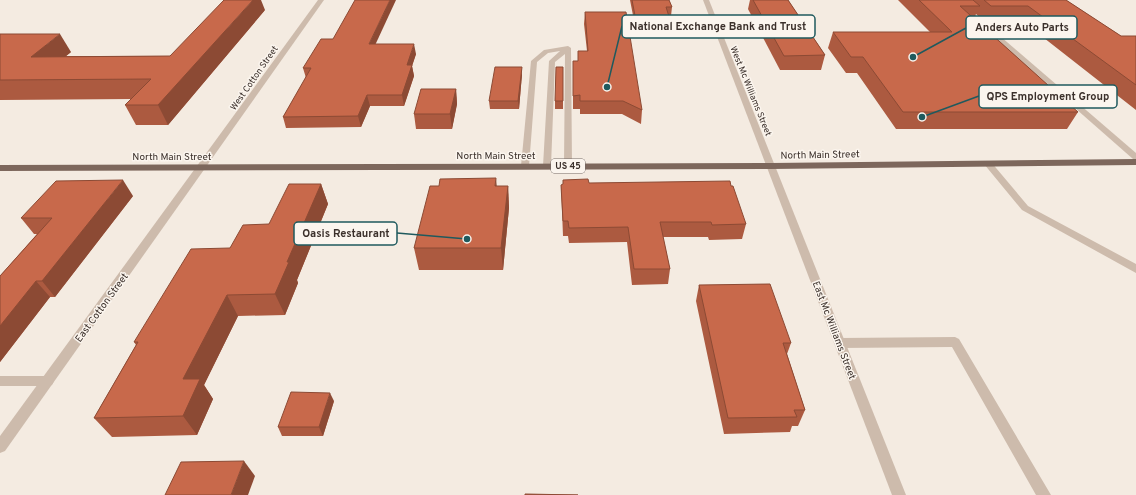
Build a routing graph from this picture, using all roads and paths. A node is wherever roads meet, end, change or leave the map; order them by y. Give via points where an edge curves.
1 (321, 0) edge
2 (706, 0) edge
3 (955, 0) edge
4 (568, 48) junction
5 (1136, 157) edge
6 (1136, 162) edge
7 (988, 164) junction
8 (525, 166) junction
9 (547, 166) junction
10 (568, 166) junction
11 (771, 166) junction
12 (202, 167) junction
13 (0, 168) edge
14 (1136, 268) edge
15 (840, 343) junction
16 (48, 380) junction
17 (0, 381) edge
18 (0, 447) edge
19 (899, 495) edge
20 (1044, 495) edge

1 - 12 street, West Cotton Street
2 - 11 street, West Mc Williams Street
3 - 5 street
4 - 8 street via 546,51 534,61
4 - 9 street via 552,61
4 - 10 street
6 - 7 main road, North Main Street / US 45
7 - 11 main road, North Main Street / US 45
7 - 14 street via 1025,208
8 - 9 main road, North Main Street / US 45
8 - 12 main road, North Main Street / US 45
9 - 10 main road, North Main Street / US 45
10 - 11 main road, North Main Street / US 45
11 - 15 street, East Mc Williams Street
12 - 13 main road, North Main Street / US 45
12 - 16 street, East Cotton Street
15 - 19 street, East Mc Williams Street
15 - 20 street via 955,342
16 - 17 street
16 - 18 street, East Cotton Street

